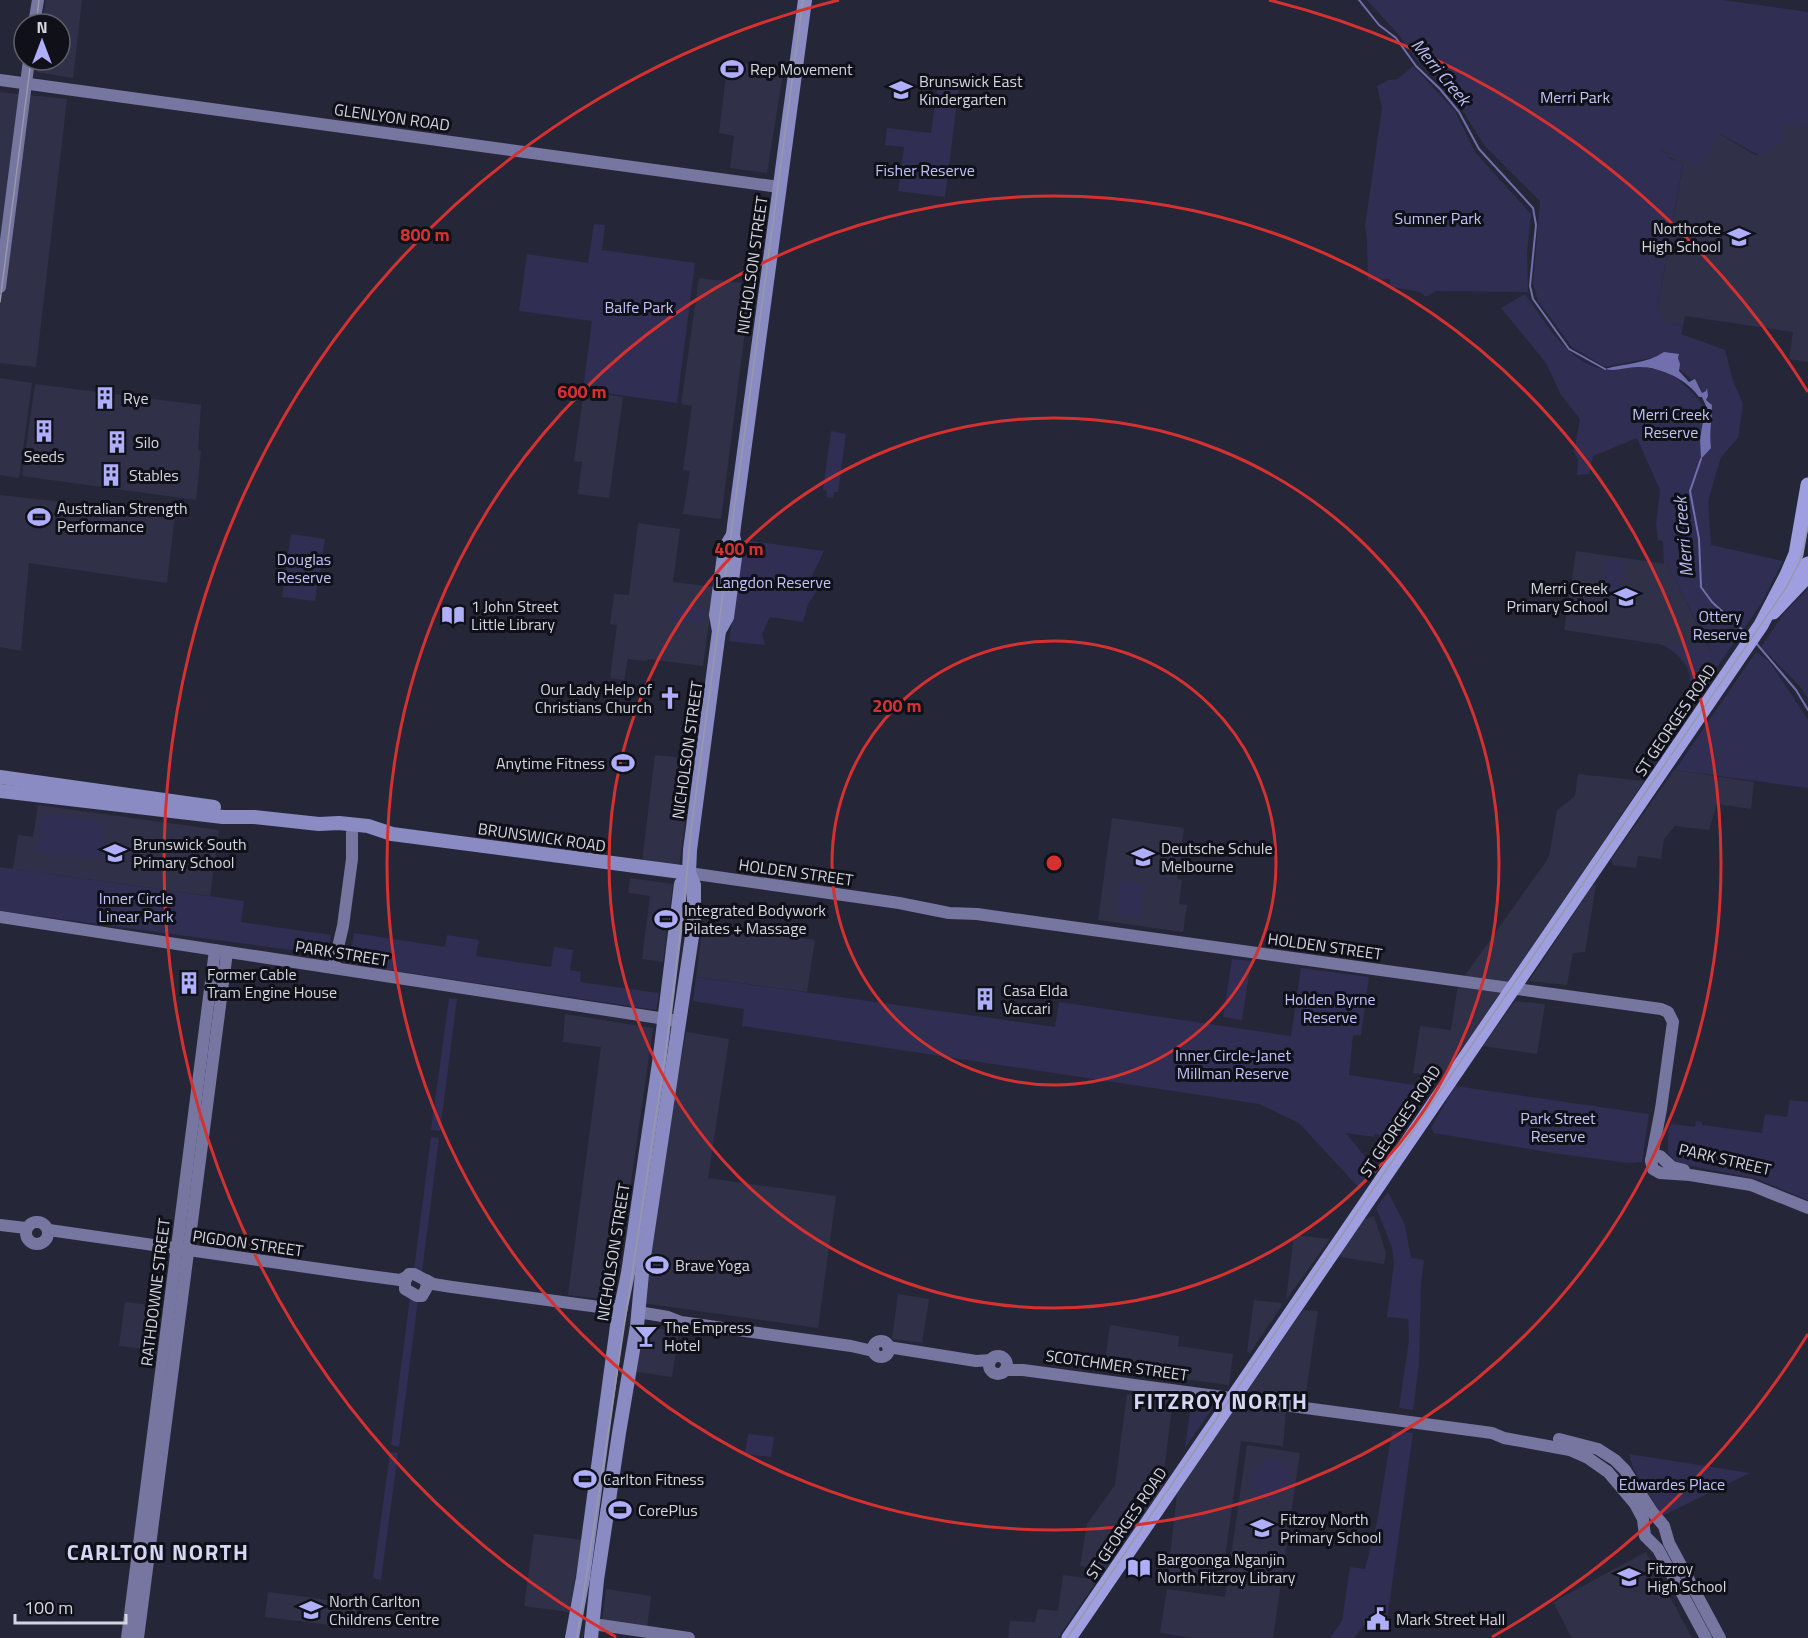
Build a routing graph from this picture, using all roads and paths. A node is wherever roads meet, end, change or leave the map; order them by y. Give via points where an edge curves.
1 (805, 0) edge
2 (27, 72) edge
3 (0, 80) edge
4 (26, 83) junction
5 (779, 187) junction
6 (0, 287) edge
7 (1808, 485) edge
8 (1804, 541) edge
9 (1808, 562) edge
10 (1808, 575) edge
11 (1786, 578) junction
12 (1761, 625) junction
13 (0, 777) edge
14 (0, 791) edge
15 (239, 815) junction
16 (355, 831) junction
17 (689, 873) junction
18 (0, 917) edge
19 (221, 951) junction
20 (337, 969) junction
21 (1512, 989) junction
22 (664, 1018) junction
23 (680, 1022) junction
24 (1661, 1109) junction
25 (1664, 1158) junction
26 (1651, 1160) junction
27 (1804, 1203) edge
28 (644, 1210) junction
29 (0, 1225) edge
30 (26, 1232) junction
31 (0, 1233) edge
32 (182, 1253) junction
33 (406, 1283) junction
34 (425, 1287) junction
35 (620, 1313) junction
36 (638, 1316) junction
37 (1233, 1397) junction
38 (1492, 1433) junction
39 (1609, 1455) junction
40 (1608, 1472) junction
41 (602, 1501) junction
42 (1663, 1526) junction
43 (1645, 1527) junction
44 (1652, 1541) junction
45 (574, 1622) junction
46 (592, 1624) junction
47 (1705, 1629) edge
48 (127, 1638) edge
49 (138, 1638) edge
50 (572, 1638) edge
51 (591, 1638) edge
52 (689, 1638) edge
53 (1069, 1638) edge
54 (1720, 1638) edge

1 - 5 main road, NICHOLSON STREET
2 - 4 street
3 - 4 street, GLENLYON ROAD
4 - 5 street, GLENLYON ROAD
4 - 6 street
5 - 17 main road, NICHOLSON STREET via 732,535 736,550 729,605 719,631
7 - 8 highway, ST GEORGES ROAD
8 - 9 highway via 1803,552
8 - 11 highway, ST GEORGES ROAD
9 - 11 highway
10 - 12 highway, ST GEORGES ROAD
11 - 12 highway, ST GEORGES ROAD
12 - 21 highway, ST GEORGES ROAD
13 - 15 main road, BRUNSWICK ROAD
14 - 15 main road, BRUNSWICK ROAD
15 - 16 main road, BRUNSWICK ROAD via 339,823
16 - 17 main road, BRUNSWICK ROAD
16 - 20 street
17 - 21 street, HOLDEN STREET
17 - 22 main road, NICHOLSON STREET via 681,884
17 - 23 main road, NICHOLSON STREET via 694,888 694,923
18 - 19 street, PARK STREET
19 - 20 street, PARK STREET
19 - 32 street, RATHDOWNE STREET
20 - 22 street, PARK STREET
21 - 24 street, HOLDEN STREET via 1668,1012 1673,1022
21 - 37 highway, ST GEORGES ROAD
22 - 23 street, PARK STREET
22 - 28 main road, NICHOLSON STREET
23 - 28 main road, NICHOLSON STREET
24 - 25 street
24 - 26 street
25 - 26 street, PARK STREET via 1655,1156
25 - 27 street, PARK STREET via 1677,1169 1755,1181
26 - 27 street, PARK STREET via 1652,1167 1660,1173 1746,1183
28 - 35 main road, NICHOLSON STREET
28 - 36 main road, NICHOLSON STREET
29 - 30 street
30 - 31 street
30 - 32 street, PIGDON STREET via 36,1223 44,1225 48,1234
32 - 33 street, PIGDON STREET
32 - 48 street, RATHDOWNE STREET
32 - 49 street, RATHDOWNE STREET
33 - 34 street via 419,1296
33 - 34 street via 412,1273
34 - 35 street via 435,1284
35 - 36 main road
35 - 41 main road, NICHOLSON STREET
36 - 37 street, SCOTCHMER STREET via 668,1317 874,1348 879,1356 888,1350 975,1361 990,1364 997,1374 1006,1367
36 - 41 main road, NICHOLSON STREET
37 - 38 street, SCOTCHMER STREET
37 - 53 highway, ST GEORGES ROAD
38 - 39 street, SCOTCHMER STREET via 1506,1431 1564,1440
38 - 40 street, SCOTCHMER STREET via 1570,1450
39 - 40 street
39 - 42 street, SCOTCHMER STREET via 1625,1470
40 - 43 street, SCOTCHMER STREET via 1635,1504
41 - 45 main road, NICHOLSON STREET
41 - 46 main road, NICHOLSON STREET
42 - 43 street via 1650,1521
42 - 44 street via 1661,1539
42 - 47 street, SCOTCHMER STREET
43 - 44 street via 1646,1536
44 - 47 street
45 - 46 main road
45 - 50 main road, NICHOLSON STREET
46 - 51 main road, NICHOLSON STREET
46 - 52 street
47 - 54 street

